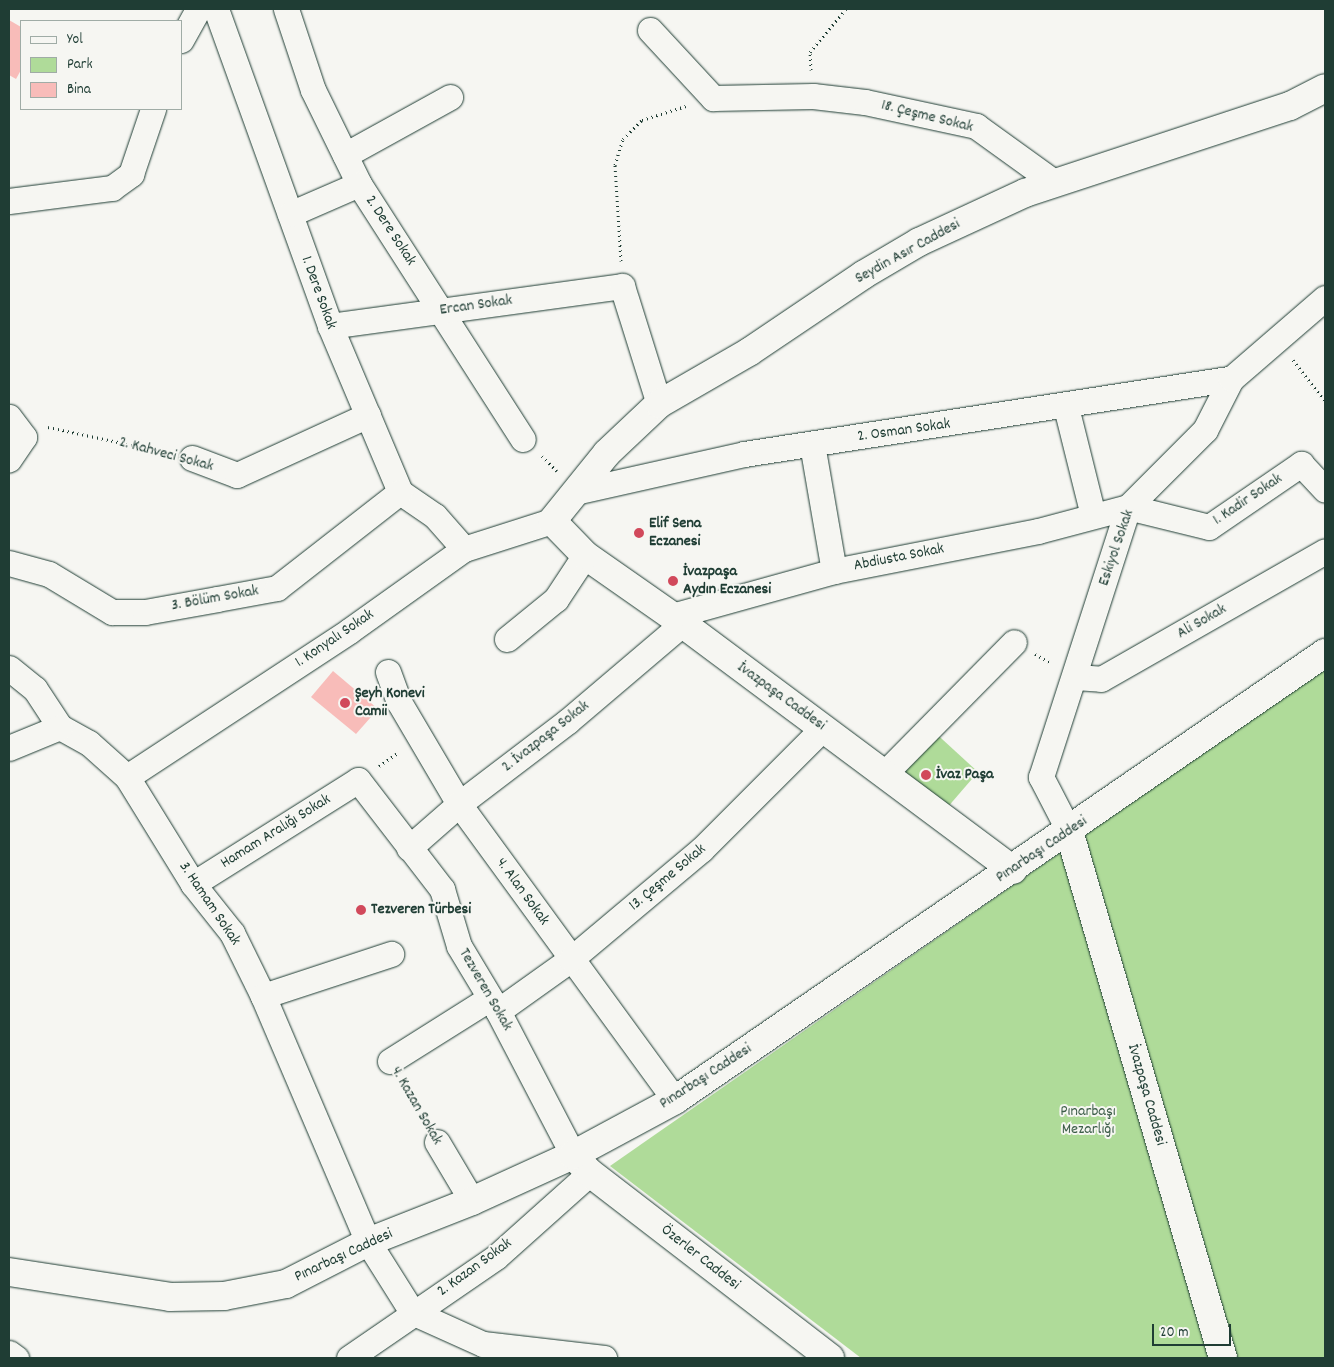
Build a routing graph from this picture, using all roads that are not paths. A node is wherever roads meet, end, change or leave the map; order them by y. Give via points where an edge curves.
1 (198, 9) edge
2 (216, 9) edge
3 (286, 9) edge
4 (650, 30) dead end
5 (182, 38) edge
6 (1325, 88) edge
7 (450, 97) dead end
8 (153, 110) edge
9 (345, 154) junction
10 (359, 184) junction
11 (1055, 184) junction
12 (9, 201) edge
13 (290, 214) junction
14 (1325, 298) edge
15 (442, 311) junction
16 (330, 326) junction
17 (1231, 379) junction
18 (660, 404) junction
19 (1066, 407) junction
20 (368, 415) junction
21 (11, 418) edge
22 (523, 439) road end
23 (812, 444) junction
24 (192, 458) road end
25 (9, 459) edge
26 (1325, 490) edge
27 (579, 491) junction
28 (400, 492) junction
29 (1128, 507) junction
30 (1093, 515) junction
31 (552, 520) junction
32 (464, 549) junction
33 (1325, 551) edge
34 (585, 555) junction
35 (9, 563) edge
36 (834, 571) junction
37 (677, 620) junction
38 (508, 639) dead end
39 (1014, 642) road end
40 (1325, 654) edge
41 (9, 668) edge
42 (388, 672) dead end
43 (1075, 677) junction
44 (60, 727) junction
45 (823, 728) junction
46 (9, 748) edge
47 (884, 774) junction
48 (127, 776) junction
49 (358, 780) joint
50 (459, 804) junction
51 (1069, 832) junction
52 (409, 848) junction
53 (1013, 870) junction
54 (194, 884) junction
55 (391, 954) dead end
56 (571, 959) junction
57 (263, 996) junction
58 (494, 1005) junction
59 (390, 1061) road end
60 (675, 1100) junction
61 (437, 1142) road end
62 (581, 1164) junction
63 (472, 1201) junction
64 (368, 1242) junction
65 (9, 1272) edge
66 (412, 1312) junction
67 (9, 1353) edge
68 (357, 1356) edge
69 (16, 1358) edge
70 (604, 1358) edge
71 (830, 1358) edge
72 (1223, 1358) edge

1 - 5 street
2 - 13 street, 1. Dere Sokak
3 - 9 street, 2. Dere Sokak via 313,90
4 - 11 street, 18. Çeşme Sokak via 713,98 813,96 865,102 976,126
6 - 11 main road, Seydin Asır Caddesi via 1290,106
7 - 9 street
8 - 12 street via 131,174 112,188
9 - 10 street, 2. Dere Sokak
10 - 13 street
10 - 15 street, 2. Dere Sokak
11 - 18 main road, Seydin Asır Caddesi via 1024,194 919,242 863,275 749,352
13 - 16 street, 1. Dere Sokak
14 - 17 street, Eskiyol Sokak
15 - 16 street, Ercan Sokak
15 - 18 street, Ercan Sokak via 622,286
15 - 22 street, 2. Dere Sokak
16 - 20 street, 1. Dere Sokak
17 - 19 street, 2. Osman Sokak
17 - 29 street, Eskiyol Sokak via 1205,430
18 - 27 main road, Seydin Asır Caddesi via 607,453
19 - 23 street, 2. Osman Sokak
19 - 30 street
20 - 24 street, 2. Kahveci Sokak via 237,476
20 - 28 street, 1. Dere Sokak
21 - 25 street via 24,437
23 - 27 street, 2. Osman Sokak via 744,454
23 - 36 street
26 - 29 street, 1. Kadir Sokak via 1301,464 1209,527
27 - 31 main road, Seydin Asır Caddesi
28 - 32 street via 435,516
28 - 35 street, 3. Bölüm Sokak via 277,588 217,599 145,612 112,612 49,574
29 - 30 street, Abdiusta Sokak
29 - 43 street, Eskiyol Sokak
30 - 36 street, Abdiusta Sokak via 1038,531
31 - 32 street, 1. Konyalı Sokak
31 - 34 main road, İvazpaşa Caddesi
32 - 48 street, 1. Konyalı Sokak via 349,631
33 - 43 street, Ali Sokak via 1101,679
34 - 37 main road, İvazpaşa Caddesi
34 - 38 street via 556,599
36 - 37 street, Abdiusta Sokak
37 - 45 main road, İvazpaşa Caddesi
37 - 50 street, 2. İvazpaşa Sokak via 568,722
39 - 47 street
40 - 51 main road, Pınarbaşı Caddesi
41 - 44 street, 3. Hamam Sokak via 35,689
42 - 50 street, 4. Alan Sokak via 398,702
43 - 51 street, Eskiyol Sokak via 1041,777
44 - 46 street
44 - 48 street, 3. Hamam Sokak via 89,743
45 - 47 main road, İvazpaşa Caddesi
45 - 56 street, 13. Çeşme Sokak via 701,850
47 - 53 main road, İvazpaşa Caddesi
48 - 54 street, 3. Hamam Sokak
49 - 52 street, Tezveren Sokak
49 - 54 street, Hamam Aralığı Sokak
50 - 52 street, 2. İvazpaşa Sokak
50 - 56 street, 4. Alan Sokak
51 - 53 main road, Pınarbaşı Caddesi
51 - 72 main road, İvazpaşa Caddesi
52 - 58 street, Tezveren Sokak via 442,889 459,946
53 - 60 main road, Pınarbaşı Caddesi
54 - 57 street, 3. Hamam Sokak via 232,933
55 - 57 street
56 - 58 street, 13. Çeşme Sokak
56 - 60 street, 4. Alan Sokak
57 - 64 street, 3. Hamam Sokak
58 - 59 street, 4. Kazan Sokak
58 - 62 street, Tezveren Sokak
60 - 62 main road, Pınarbaşı Caddesi
61 - 63 street, 4. Kazan Sokak
62 - 63 main road, Pınarbaşı Caddesi
62 - 66 street, 2. Kazan Sokak via 496,1257
62 - 71 main road, Özerler Caddesi
63 - 64 main road, Pınarbaşı Caddesi
64 - 65 main road, Pınarbaşı Caddesi via 286,1284 224,1296 170,1297
64 - 66 street, 3. Hamam Sokak
66 - 68 street, 2. Kazan Sokak
66 - 70 street via 483,1344
67 - 69 street

